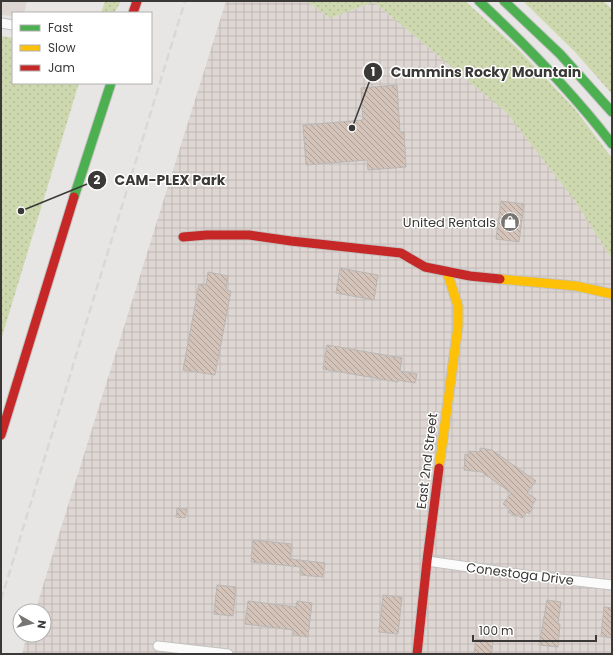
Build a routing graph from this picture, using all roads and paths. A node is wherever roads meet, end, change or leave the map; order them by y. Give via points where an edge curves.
1 (137, 1) edge
2 (479, 1) edge
3 (504, 1) edge
4 (133, 12) edge
5 (1, 23) edge
6 (12, 25) edge
7 (111, 84) edge
8 (612, 112) edge
9 (612, 144) edge
10 (182, 237) dead end
11 (447, 272) junction
12 (612, 294) edge
13 (1, 435) edge
14 (427, 561) junction
15 (612, 585) edge
16 (158, 646) dead end
17 (228, 654) edge
18 (417, 654) edge

1 - 4 main road
2 - 9 main road via 558,78
3 - 8 main road via 587,81
5 - 6 street
7 - 13 main road
10 - 11 main road via 249,235 401,253 425,267
11 - 12 main road via 576,286
11 - 14 main road, East 2nd Street via 458,306 458,326
14 - 15 street, Conestoga Drive
14 - 18 main road, East 2nd Street
16 - 17 street

